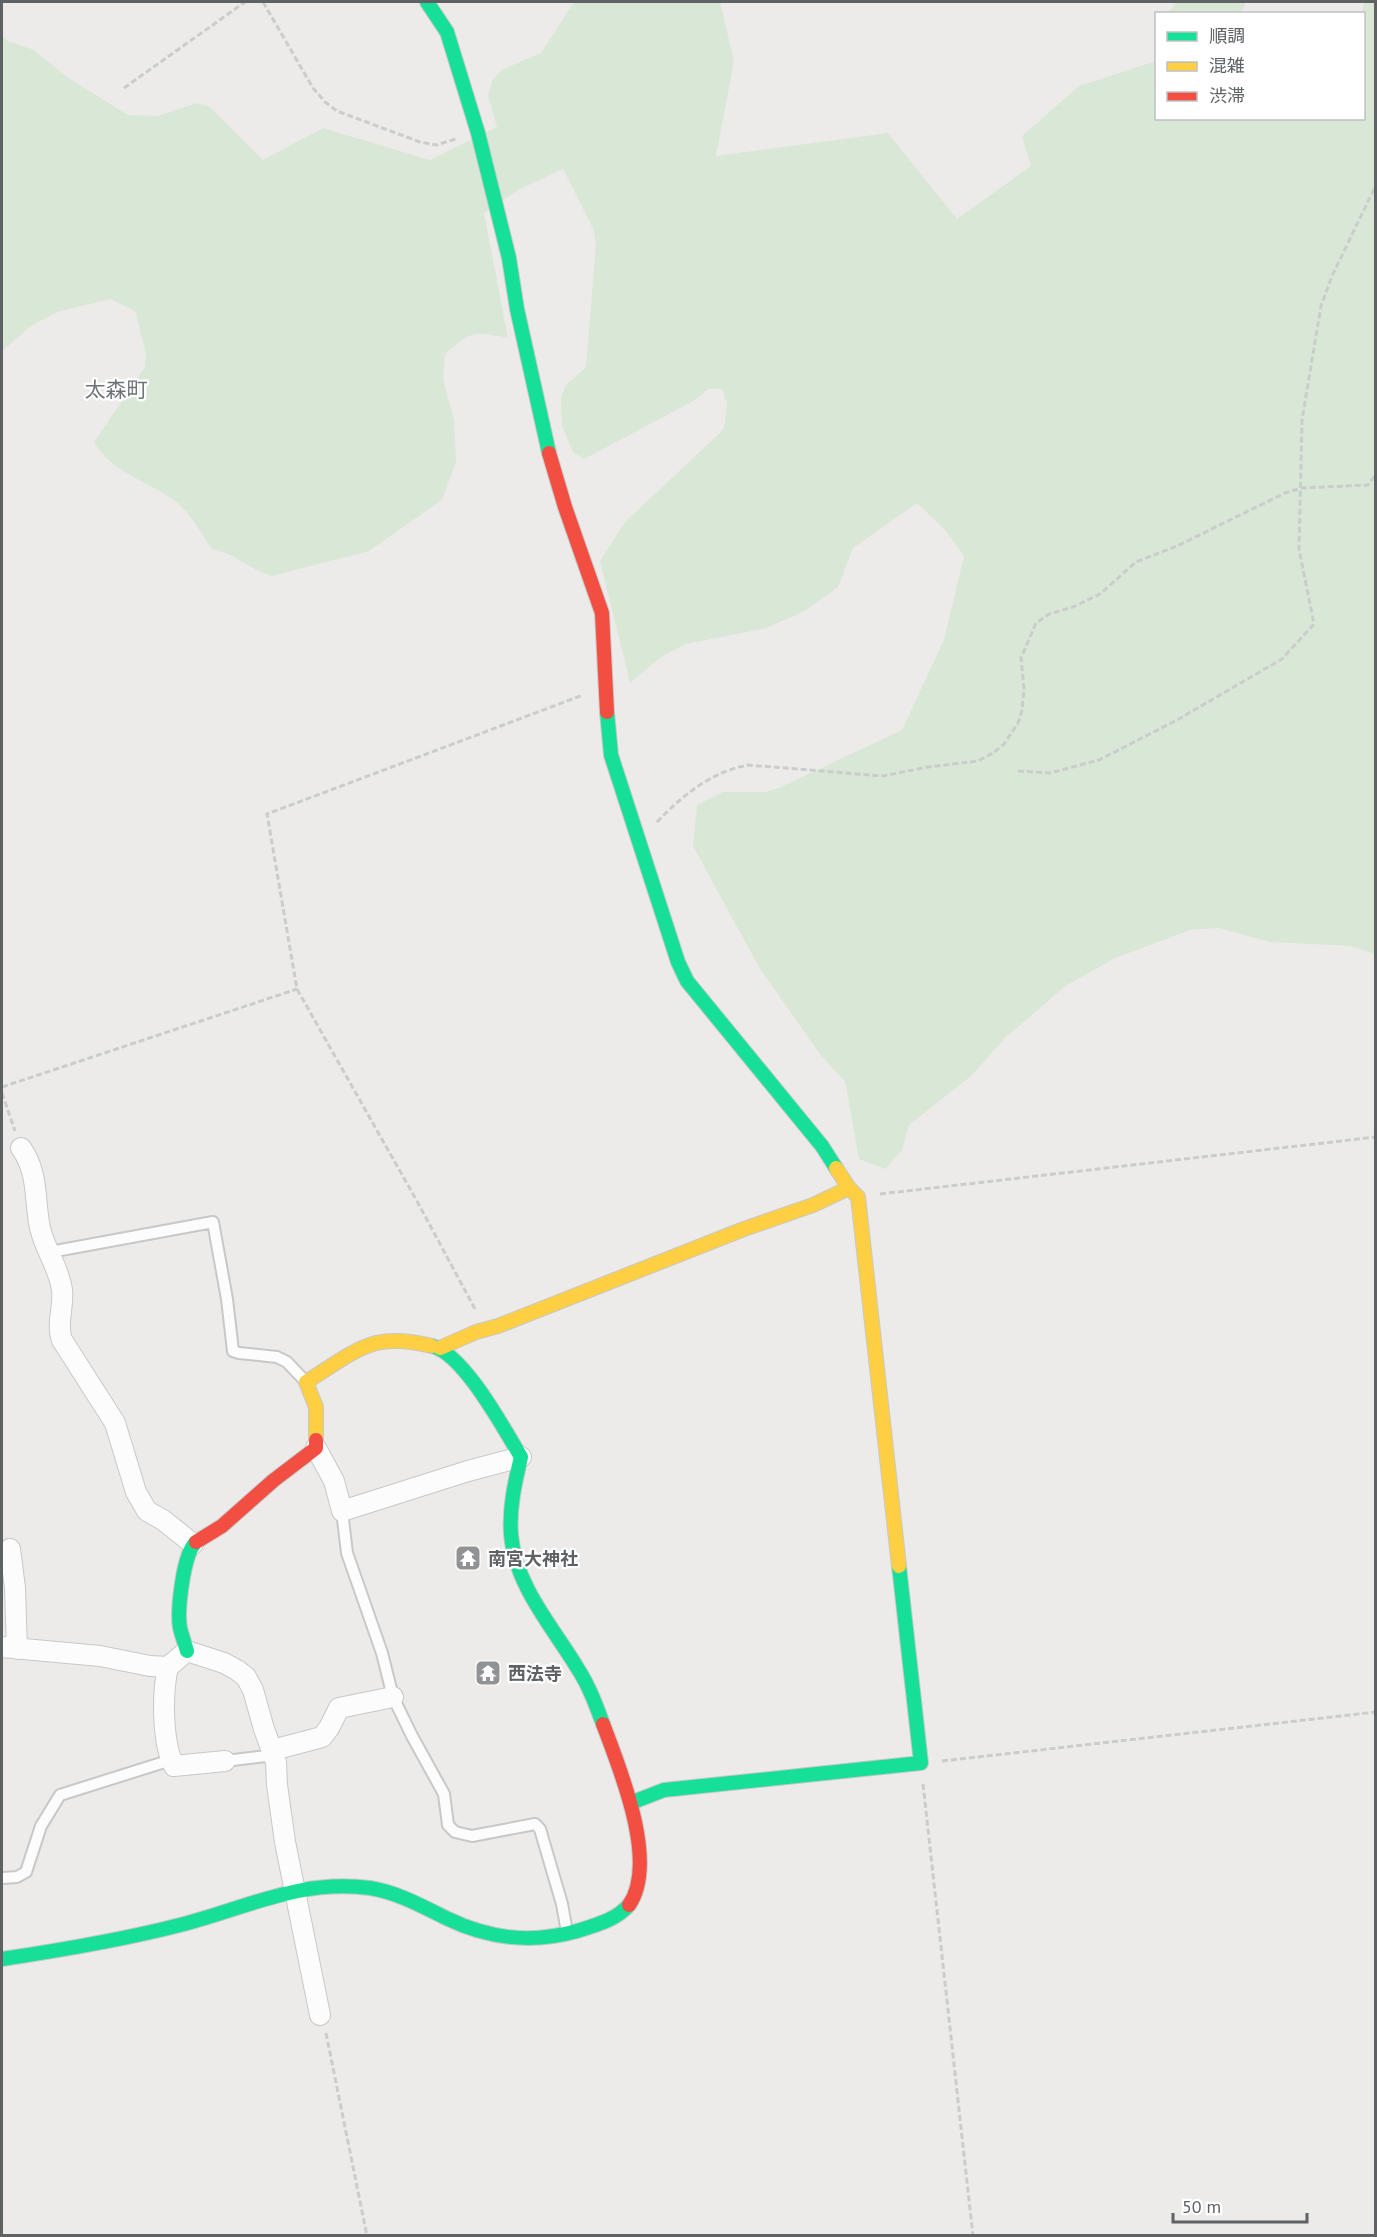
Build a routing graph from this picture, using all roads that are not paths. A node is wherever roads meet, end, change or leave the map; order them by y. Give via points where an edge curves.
1 (427, 2) edge
2 (21, 1148) road end
3 (853, 1193) junction
4 (50, 1252) junction
5 (440, 1348) junction
6 (306, 1382) junction
7 (316, 1448) junction
8 (521, 1457) junction
9 (342, 1511) junction
10 (193, 1544) junction
11 (10, 1549) dead end
12 (9, 1648) edge
13 (187, 1651) junction
14 (168, 1667) junction
15 (393, 1696) junction
16 (274, 1753) junction
17 (171, 1760) junction
18 (225, 1761) joint
19 (633, 1802) junction
20 (2, 1878) edge
21 (294, 1890) junction
22 (568, 1934) junction
23 (2, 1959) edge
24 (320, 2015) road end

1 - 3 street via 447,32 478,133 509,258 544,435 602,613 611,755 678,962 687,981 822,1146
2 - 4 street via 33,1170 41,1230
3 - 5 street via 744,1229
3 - 19 street via 921,1763 664,1790
4 - 6 lane via 213,1222 233,1351 277,1357 288,1362
4 - 10 street via 63,1293 58,1331 115,1423 136,1492 147,1511
5 - 6 street via 416,1342 377,1343
5 - 8 street via 484,1396
6 - 7 street via 318,1410
7 - 9 street via 334,1481
7 - 10 street via 222,1526
8 - 9 street
8 - 19 street via 509,1518 517,1563 548,1625 581,1674
9 - 15 lane via 347,1552
10 - 13 street via 181,1601 180,1627
11 - 12 street via 15,1588
12 - 14 street
13 - 14 street
13 - 16 street via 224,1663 246,1677
14 - 17 street via 165,1711
15 - 16 street via 339,1708 322,1737
15 - 22 lane via 444,1794 451,1828 472,1836 535,1824 540,1829
16 - 18 lane
16 - 21 street
17 - 18 street via 174,1766
17 - 20 lane via 60,1795 41,1826 26,1872
19 - 22 street via 640,1859 634,1898 620,1914
21 - 22 street via 371,1888 500,1938 540,1940
21 - 23 street via 145,1934
21 - 24 street

